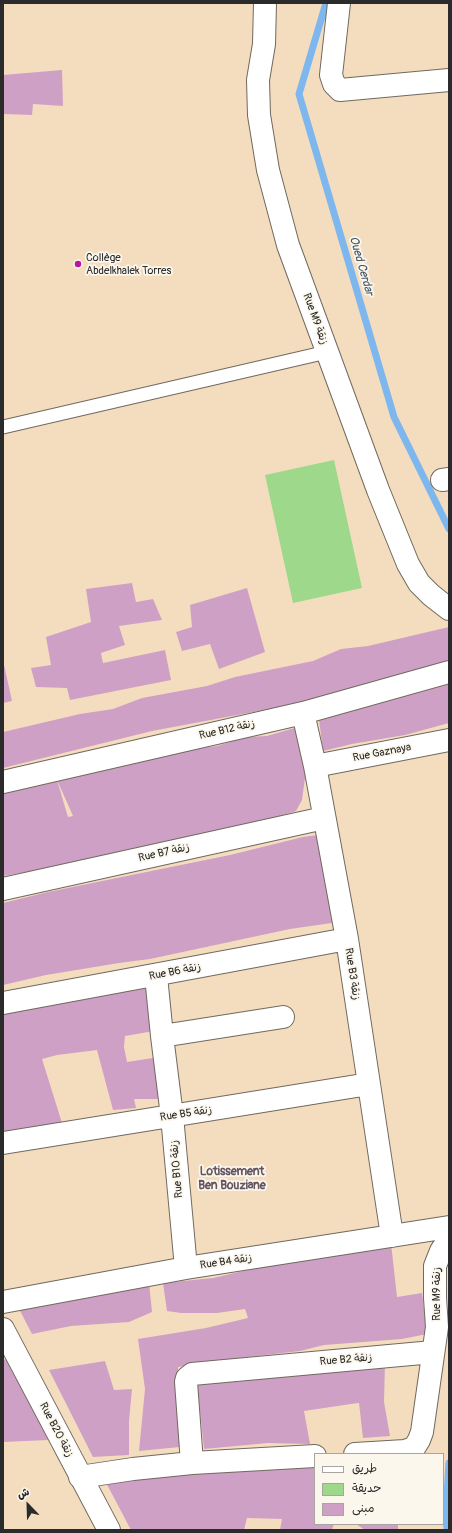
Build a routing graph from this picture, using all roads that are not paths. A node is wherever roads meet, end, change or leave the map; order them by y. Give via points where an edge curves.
1 (265, 3) edge
2 (335, 4) edge
3 (449, 80) edge
4 (327, 352) junction
5 (3, 428) edge
6 (449, 609) edge
7 (449, 672) edge
8 (303, 713) junction
9 (449, 740) edge
10 (315, 766) junction
11 (3, 782) edge
12 (324, 818) junction
13 (3, 889) edge
14 (347, 940) junction
15 (156, 976) junction
16 (3, 1003) edge
17 (283, 1017) dead end
18 (162, 1036) junction
19 (369, 1084) junction
20 (172, 1116) junction
21 (3, 1143) edge
22 (449, 1227) edge
23 (392, 1236) junction
24 (449, 1239) edge
25 (186, 1268) junction
26 (3, 1302) edge
27 (3, 1329) edge
28 (433, 1352) junction
29 (372, 1453) edge
30 (314, 1456) edge
31 (192, 1463) junction
32 (80, 1477) junction
33 (109, 1530) edge

1 - 4 street, Rue M9 زنقة via 264,44 258,80 259,115 268,170 288,245
2 - 3 street via 331,70 334,84 340,90
4 - 5 lane
4 - 6 street, Rue M9 زنقة via 408,564 419,583
7 - 8 street, Rue B12 زنقة
8 - 10 street, Rue B3 زنقة
8 - 11 street, Rue B12 زنقة
9 - 10 street, Rue Gaznaya
10 - 12 street, Rue B3 زنقة
12 - 13 street, Rue B7 زنقة
12 - 14 street, Rue B3 زنقة
14 - 15 street, Rue B6 زنقة
14 - 19 street, Rue B3 زنقة
15 - 16 street, Rue B6 زنقة
15 - 18 street, Rue B10 زنقة
17 - 18 street
18 - 20 street, Rue B10 زنقة
19 - 20 street, Rue B5 زنقة
19 - 23 street, Rue B3 زنقة
20 - 21 street, Rue B5 زنقة
20 - 25 street, Rue B10 زنقة
22 - 23 street, Rue B4 زنقة
23 - 25 street, Rue B4 زنقة
24 - 28 street, Rue M9 زنقة via 436,1266 437,1327
25 - 26 street, Rue B4 زنقة
27 - 32 street, Rue B20 زنقة
28 - 29 street via 422,1432 414,1448 406,1451
28 - 31 street, Rue B2 زنقة via 192,1374 186,1382
30 - 31 street
31 - 32 street
32 - 33 street, Rue B20 زنقة

